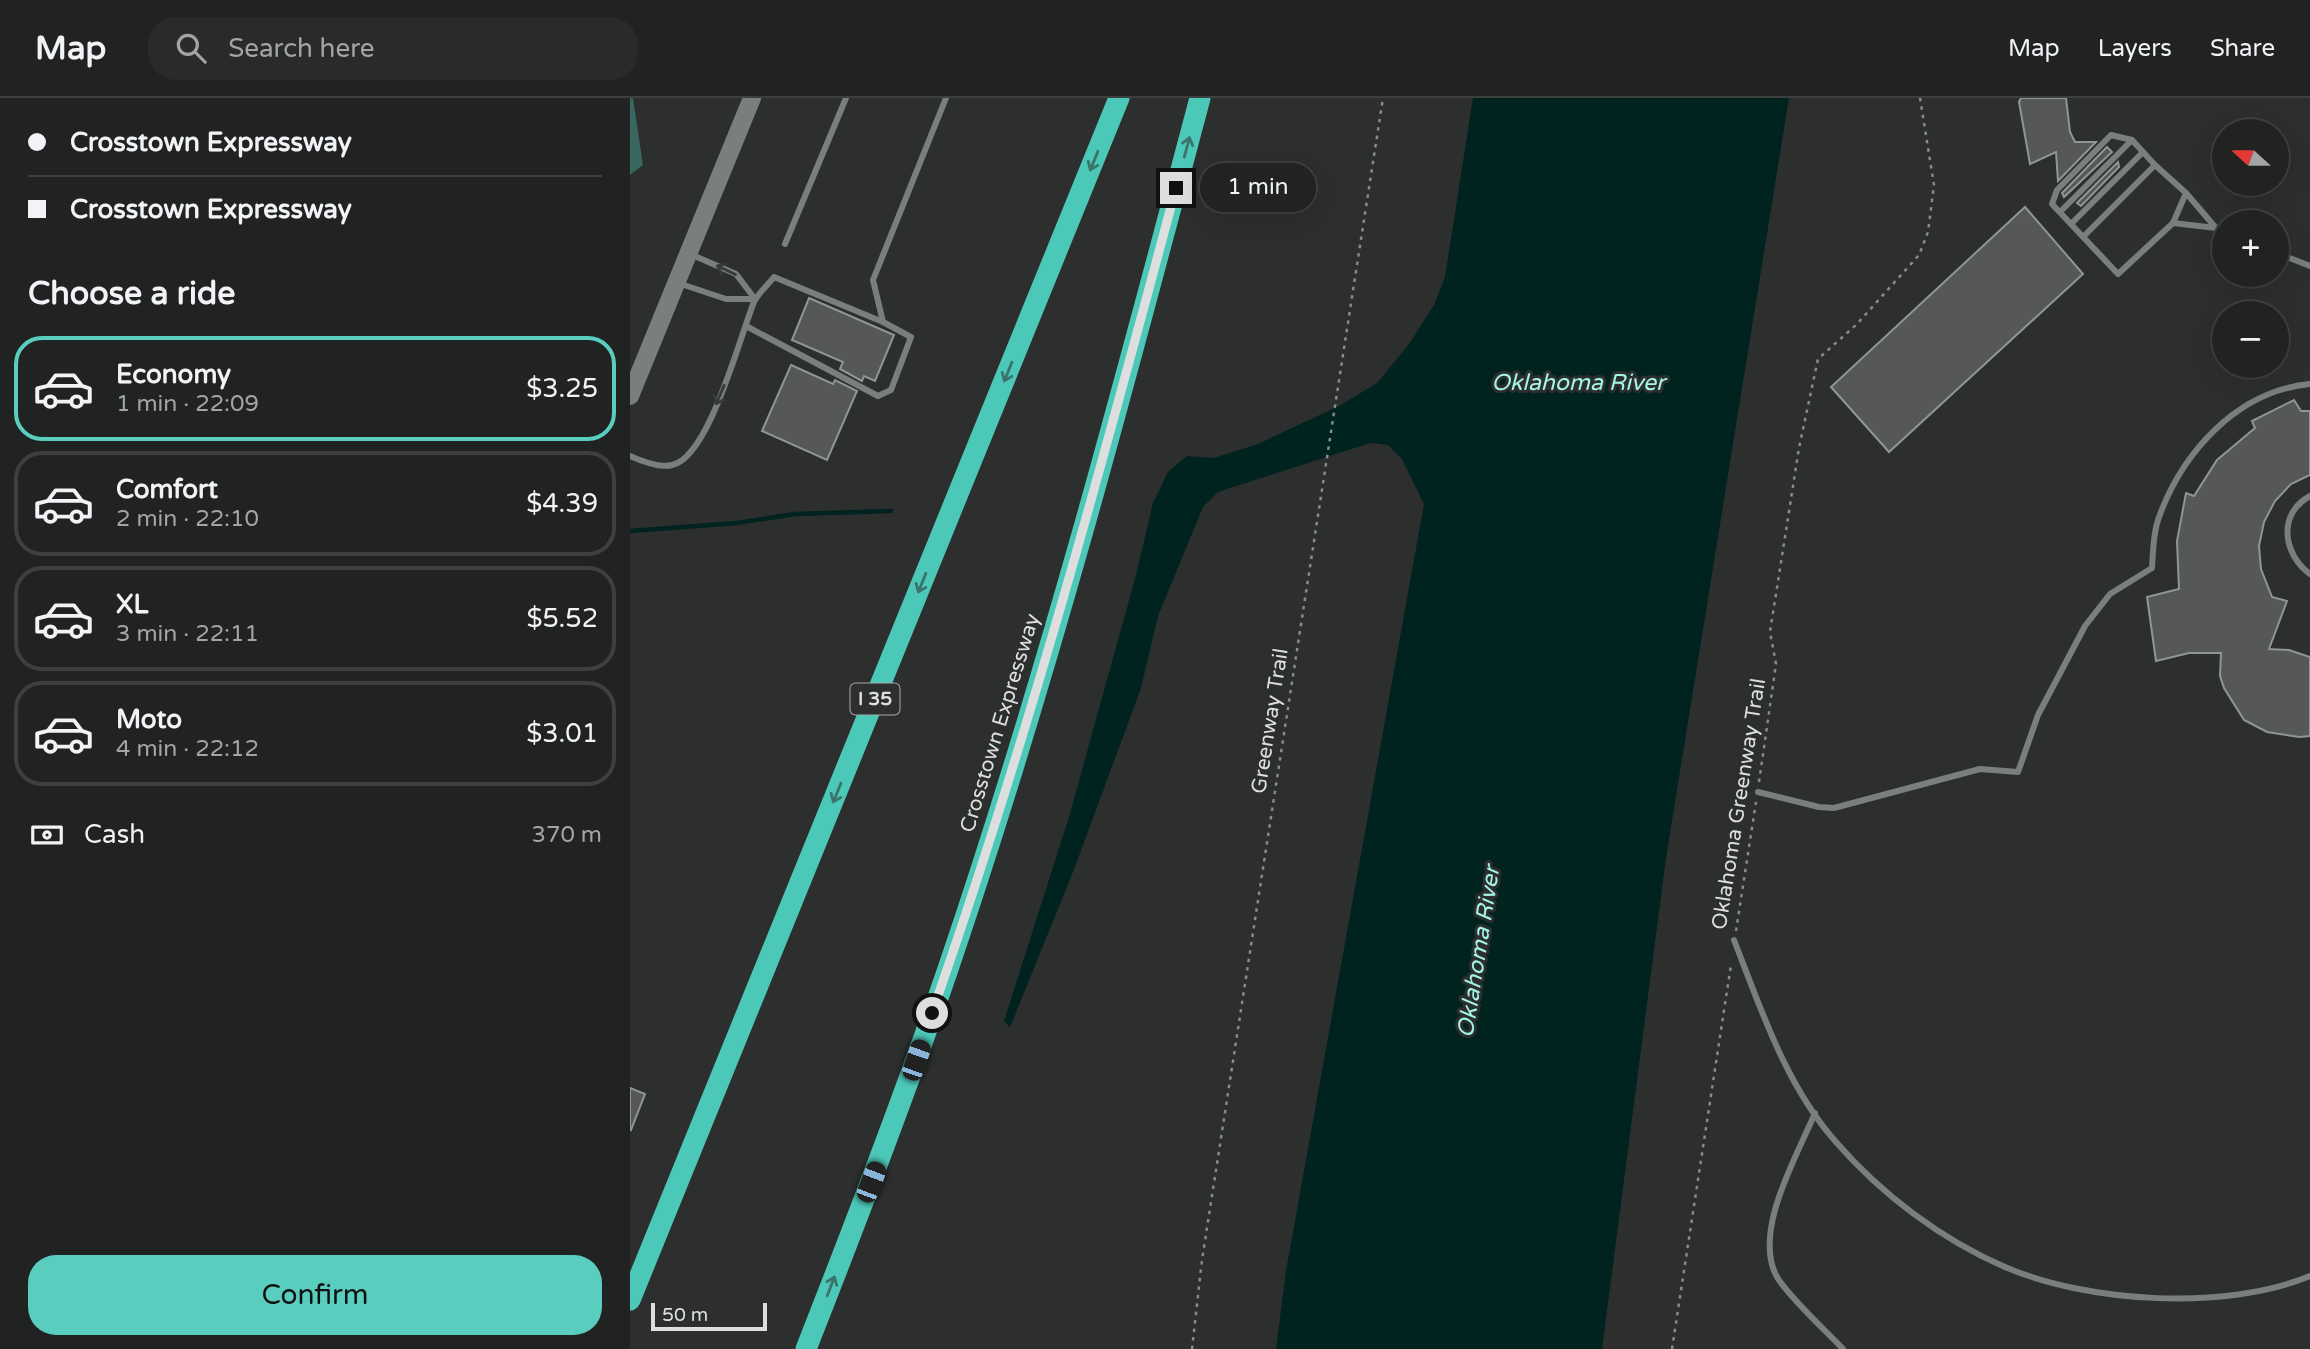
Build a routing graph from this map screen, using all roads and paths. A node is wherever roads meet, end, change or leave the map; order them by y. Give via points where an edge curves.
1 (752, 98) edge
2 (846, 98) edge
3 (946, 98) edge
4 (1119, 98) edge
5 (1200, 98) edge
6 (1383, 98) edge
7 (1920, 98) edge
8 (2132, 140) junction
9 (2143, 152) junction
10 (2155, 165) junction
11 (2186, 193) junction
12 (2060, 212) junction
13 (2173, 223) junction
14 (2212, 223) edge
15 (2071, 224) junction
16 (2212, 228) edge
17 (2084, 236) junction
18 (785, 244) dead end
19 (688, 253) junction
20 (2289, 258) edge
21 (2310, 266) edge
22 (676, 283) junction
23 (755, 299) junction
24 (883, 321) junction
25 (745, 329) junction
26 (2310, 384) edge
27 (630, 396) edge
28 (630, 456) edge
29 (2310, 496) edge
30 (2310, 574) edge
31 (1758, 792) junction
32 (1734, 940) junction
33 (1815, 1113) junction
34 (2310, 1276) edge
35 (630, 1300) edge
36 (806, 1349) edge
37 (1192, 1349) edge
38 (1672, 1349) edge
39 (1843, 1349) edge

1 - 19 main road
2 - 18 lane
3 - 24 lane via 873,280
4 -> 35 highway, I 35
36 -> 5 highway, Crosstown Expressway via 890,1132 1003,798 1109,443
6 - 37 path, Greenway Trail
7 - 31 path, Oklahoma Greenway Trail via 1934,185 1928,232 1919,255 1857,324 1818,359 1770,632 1776,664
8 - 9 lane
8 - 12 lane
8 - 12 lane via 2111,135 2057,190 2052,204
9 - 10 lane
9 - 15 lane
10 - 11 lane
10 - 17 lane
11 - 13 lane
11 - 14 lane
12 - 15 lane
13 - 16 lane
13 - 17 lane via 2118,274
15 - 17 lane
19 - 22 main road
23 -> 19 lane via 736,274
20 - 21 lane
22 - 23 lane via 726,299
22 - 27 main road
23 - 24 lane via 774,277
23 - 25 lane
24 - 25 lane via 911,337 891,390 878,396
25 -> 28 lane via 699,444 674,465
26 - 31 lane via 2292,386 2246,406 2207,435 2175,478 2157,523 2152,568 2110,594 2085,626 2038,715 2018,772 1980,769 1835,808
29 - 30 lane via 2295,508 2286,537 2297,564
31 - 32 path, Oklahoma Greenway Trail
32 - 33 lane via 1797,1087
32 - 38 path, Oklahoma Greenway Trail
33 - 34 lane via 1835,1142 1895,1199 1959,1244 2045,1281 2162,1300 2283,1287
33 - 39 lane via 1776,1207 1769,1258 1777,1278

